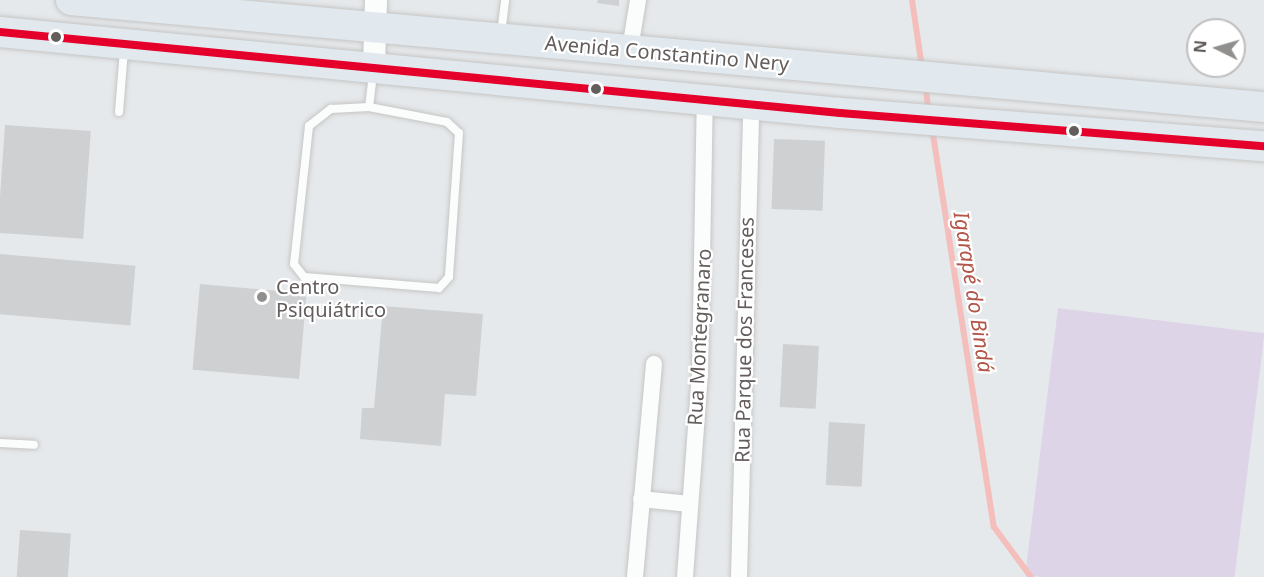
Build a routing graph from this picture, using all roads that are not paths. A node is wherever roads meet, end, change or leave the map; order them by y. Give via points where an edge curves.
1 (71, 0) edge
2 (505, 0) edge
3 (638, 0) edge
4 (375, 13) edge
5 (0, 32) edge
6 (501, 38) junction
7 (125, 43) junction
8 (630, 49) junction
9 (374, 64) junction
10 (705, 97) junction
11 (751, 103) junction
12 (1264, 107) edge
13 (369, 108) junction
14 (119, 112) dead end
15 (1258, 149) edge
16 (654, 364) dead end
17 (0, 443) edge
18 (34, 445) dead end
19 (641, 499) junction
20 (690, 504) junction
21 (635, 577) edge
22 (685, 577) edge
23 (739, 577) edge

1 - 4 highway, Avenida Constantino Nery
2 - 6 lane
3 - 8 street
4 - 6 highway, Avenida Constantino Nery
4 - 9 street
5 - 7 highway, Avenida Constantino Nery
6 - 8 highway, Avenida Constantino Nery
7 - 9 highway, Avenida Constantino Nery
7 - 14 lane
8 - 12 highway, Avenida Constantino Nery
9 - 10 highway, Avenida Constantino Nery
9 - 13 lane
10 - 11 highway, Avenida Constantino Nery
10 - 20 street, Rua Montegranaro via 701,352
11 - 15 highway, Avenida Constantino Nery
11 - 23 street, Rua Parque dos Franceses
13 - 13 lane via 447,122 459,133 449,277 438,288 304,277 294,264 309,126 331,109
16 - 19 street
17 - 18 lane
19 - 20 street
19 - 21 street
20 - 22 street, Rua Montegranaro

